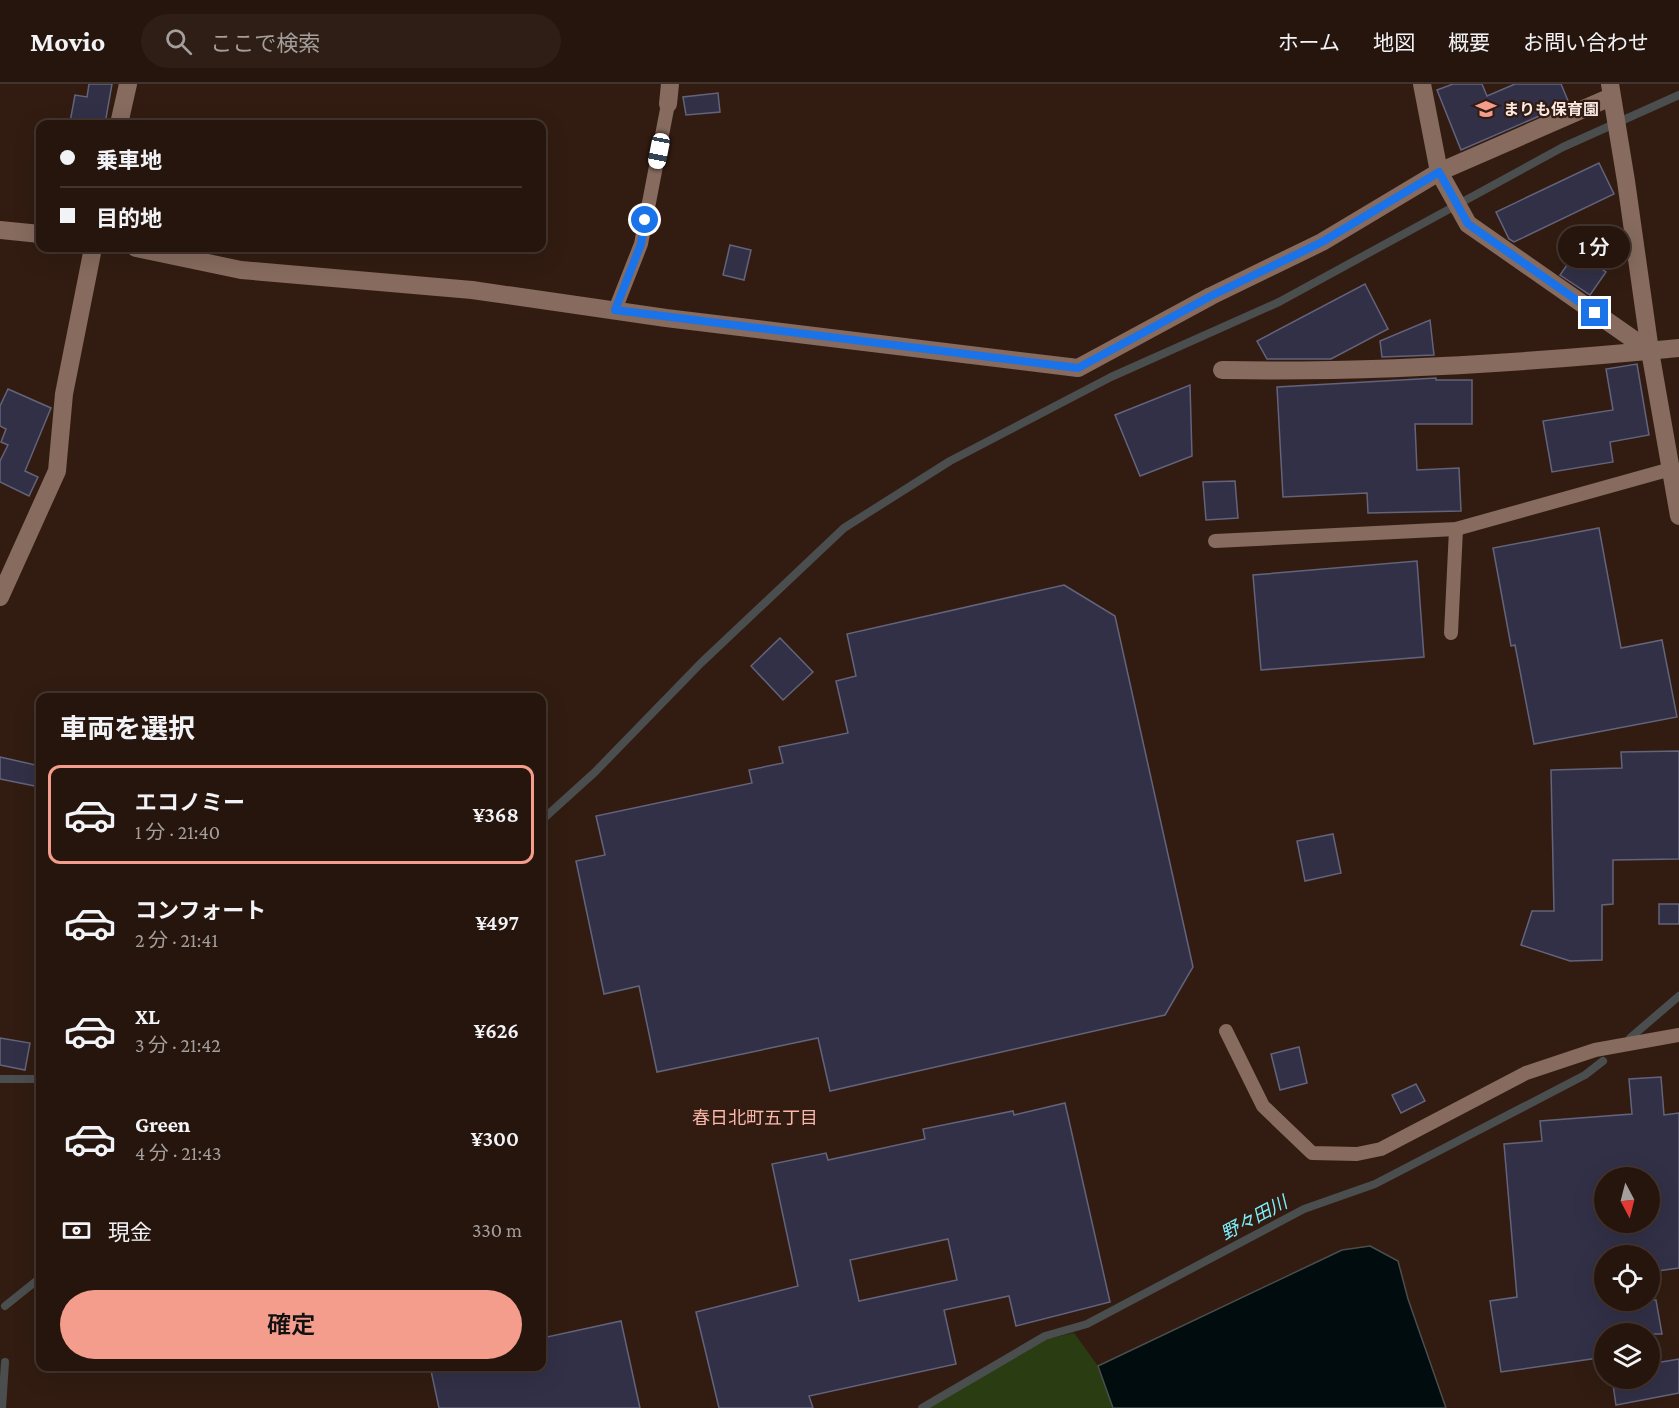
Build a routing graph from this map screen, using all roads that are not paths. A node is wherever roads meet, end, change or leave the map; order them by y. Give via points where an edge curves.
1 (128, 84) edge
2 (670, 84) edge
3 (1422, 84) edge
4 (1611, 96) edge
5 (668, 104) joint
6 (120, 120) edge
7 (1442, 178) junction
8 (0, 230) edge
9 (36, 234) edge
10 (92, 252) edge
11 (155, 252) edge
12 (615, 310) junction
13 (1679, 348) edge
14 (1650, 351) junction
15 (1222, 370) dead end
16 (1671, 469) junction
17 (1679, 516) edge
18 (1456, 529) junction
19 (1215, 541) dead end
20 (0, 597) edge
21 (1451, 633) dead end
22 (1226, 1031) dead end
23 (1679, 1035) edge

1 - 6 street
2 - 5 street
3 - 7 street
4 - 7 street
4 - 14 street
5 - 12 lane via 641,244
7 - 12 street via 1078,368
7 - 14 street via 1468,224
8 - 9 street
10 - 20 street via 64,394 57,471
11 - 12 street via 242,270 472,290
13 - 14 street
14 - 15 street via 1494,364 1316,372
14 - 16 street
16 - 17 street
16 - 18 lane
18 - 19 lane
18 - 21 lane
22 - 23 lane via 1263,1106 1312,1153 1357,1154 1381,1149 1526,1073 1595,1050

